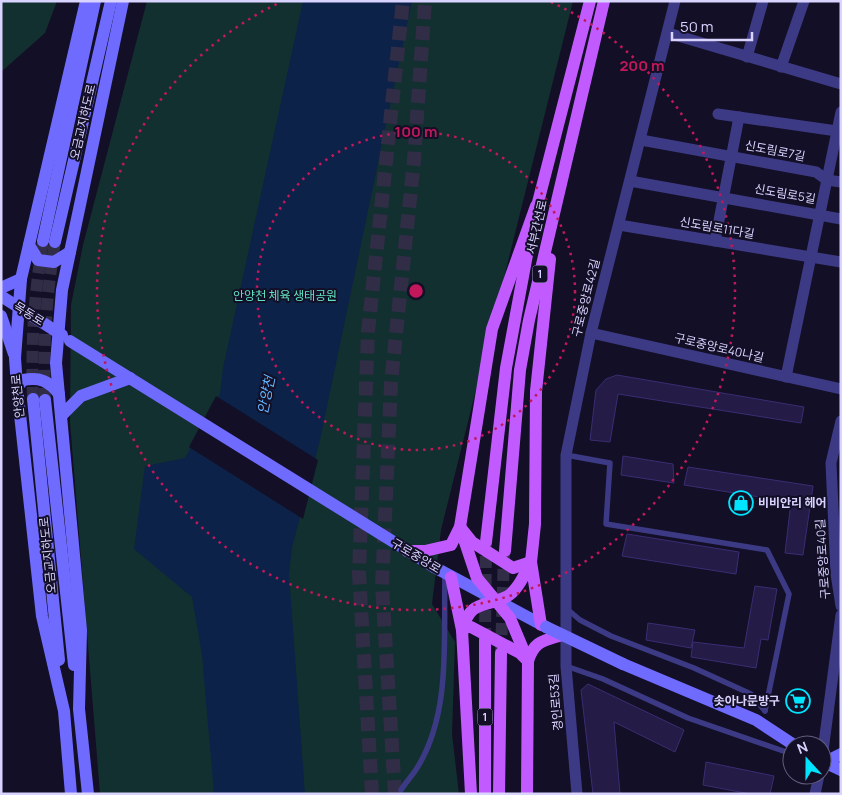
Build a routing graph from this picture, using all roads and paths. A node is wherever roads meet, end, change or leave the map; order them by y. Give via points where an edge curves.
1 (86, 1) edge
2 (95, 1) edge
3 (110, 1) edge
4 (123, 1) edge
5 (590, 1) edge
6 (604, 1) edge
7 (675, 1) edge
8 (763, 1) edge
9 (804, 1) edge
10 (668, 33) junction
11 (748, 57) junction
12 (781, 67) junction
13 (841, 84) edge
14 (841, 112) edge
15 (718, 114) dead end
16 (738, 117) junction
17 (838, 138) edge
18 (641, 140) junction
19 (731, 157) junction
20 (826, 180) junction
21 (630, 181) junction
22 (841, 182) edge
23 (724, 197) junction
24 (536, 206) junction
25 (556, 206) junction
26 (820, 214) junction
27 (841, 219) edge
28 (619, 225) junction
29 (715, 241) junction
30 (29, 245) junction
31 (70, 252) junction
32 (811, 257) junction
33 (841, 262) edge
34 (21, 280) junction
35 (1, 288) edge
36 (1, 296) edge
37 (20, 309) junction
38 (1, 316) edge
39 (57, 332) junction
40 (591, 333) junction
41 (15, 358) junction
42 (786, 377) junction
43 (130, 378) junction
44 (17, 387) junction
45 (841, 389) edge
46 (59, 394) junction
47 (65, 411) junction
48 (841, 421) edge
49 (566, 455) junction
50 (460, 527) junction
51 (486, 542) tunnel mouth
52 (407, 551) junction
53 (505, 551) tunnel mouth
54 (532, 562) junction
55 (443, 572) junction
56 (494, 600) junction
57 (841, 606) edge
58 (565, 607) junction
59 (841, 615) edge
60 (543, 626) junction
61 (462, 630) junction
62 (562, 635) junction
63 (485, 640) tunnel mouth
64 (501, 653) tunnel mouth
65 (528, 661) junction
66 (566, 666) junction
67 (79, 709) junction
68 (64, 710) junction
69 (826, 735) edge
70 (782, 737) edge
71 (782, 751) edge
72 (401, 790) dead end
73 (71, 794) edge
74 (88, 794) edge
75 (470, 794) edge
76 (485, 794) edge
77 (499, 794) edge
78 (527, 794) edge
79 (577, 794) edge

1 - 30 main road, 안양천로
2 - 3 main road, 오금교지하도로 via 49,242
4 - 31 main road
5 - 24 main road, 서부간선로 / 1
6 - 25 main road, 서부간선로 / 1
7 - 10 street, 구로중앙로42길
8 - 11 street
9 - 12 street
10 - 11 street
10 - 18 street, 구로중앙로42길
11 - 12 street
12 - 13 street
14 - 17 street
15 - 16 street
16 - 17 street
16 - 19 street, 신도림로7길
17 - 20 street
18 - 19 street, 신도림로7길
18 - 21 street, 구로중앙로42길
19 - 20 street, 신도림로7길 via 816,172
19 - 23 street
20 - 22 street, 신도림로7길
20 - 26 street
21 - 23 street, 신도림로5길
21 - 28 street, 구로중앙로42길
23 - 26 street, 신도림로5길
23 - 29 street
24 - 50 main road via 492,329
24 - 51 main road, 서부간선로 / 1 via 506,368
25 - 53 main road, 서부간선로 / 1 via 520,370
25 - 54 main road via 536,391
26 - 27 street, 신도림로5길
26 - 32 street
28 - 29 street, 신도림로11다길
28 - 40 street, 구로중앙로42길
29 - 32 street, 신도림로11다길
30 - 31 main road via 38,260 54,262
30 - 34 main road, 안양천로
31 - 39 main road
32 - 33 street, 신도림로11다길
32 - 42 street
34 - 35 main road
34 - 37 main road, 안양천로
36 - 37 main road, 목동로
37 - 39 main road, 목동로
37 - 41 main road, 안양천로
38 - 41 main road
39 - 43 main road, 구로중앙로, bridge
39 - 46 main road
40 - 42 street, 구로중앙로40나길
40 - 49 street, 구로중앙로42길
41 - 44 main road, 안양천로
42 - 45 street, 구로중앙로40나길
43 - 47 main road via 81,396
43 - 52 main road, 구로중앙로, bridge
44 - 46 main road via 24,380 43,380 51,383
44 - 68 main road, 안양천로 via 42,616
46 - 47 main road
47 - 67 main road via 81,630
48 - 57 street, 구로중앙로40길 via 831,463 836,574
49 - 58 street, 구로중앙로42길
49 - 58 lane via 610,463 606,524 767,550 789,594 765,711 751,694 611,636 580,620
50 - 52 main road via 451,545 426,551
50 - 54 main road via 472,542 513,568
50 - 56 main road via 478,578
52 - 55 main road, 구로중앙로, bridge
54 - 56 main road via 512,592
54 - 60 main road
55 - 56 main road, 구로중앙로
55 - 61 main road
55 - 72 lane via 442,695 432,735 417,768
56 - 60 main road, 구로중앙로
56 - 61 main road via 475,606 466,617
56 - 65 main road via 516,629
58 - 66 street, 경인로53길
59 - 69 street, 구로중앙로40길
60 - 62 main road, 구로중앙로, bridge
61 - 65 main road via 471,627 520,653
61 - 75 main road
62 - 65 main road via 537,644
62 - 70 main road, 구로중앙로, bridge via 756,720
63 - 76 main road, 1
64 - 77 main road, 1
65 - 78 main road
66 - 71 lane via 603,679 688,718
66 - 79 street, 경인로53길
67 - 68 main road, 오금교지하도로 via 39,399
67 - 74 main road
68 - 73 main road, 안양천로

